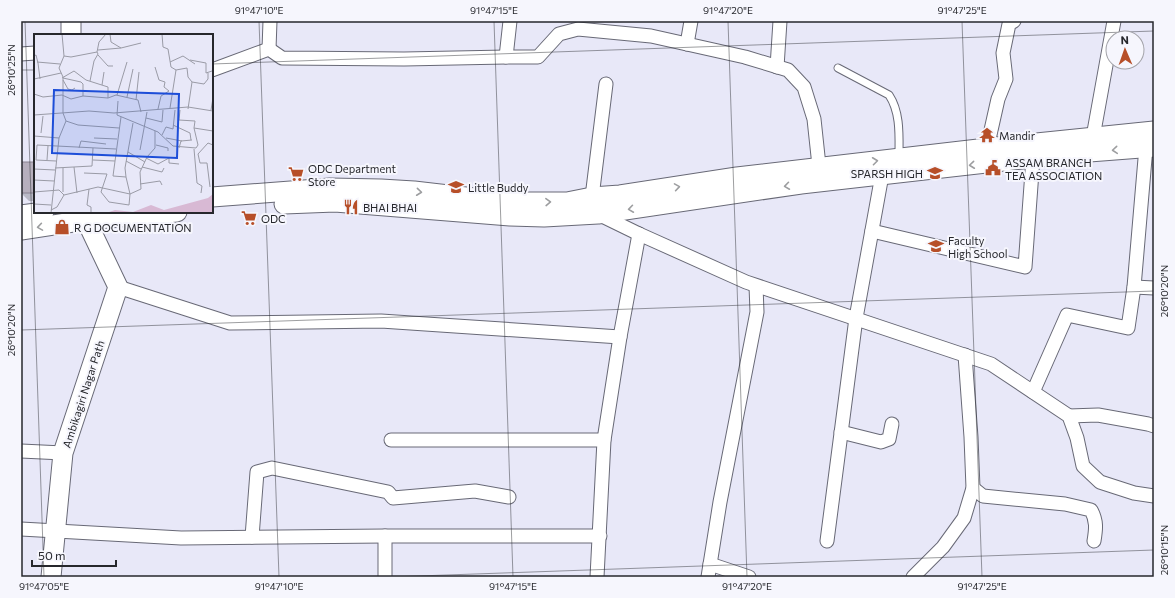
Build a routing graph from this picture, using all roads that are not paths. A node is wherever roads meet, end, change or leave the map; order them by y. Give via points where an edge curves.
1 (71, 21) edge
2 (270, 21) edge
3 (510, 21) edge
4 (691, 21) edge
5 (780, 21) edge
6 (1014, 21) edge
7 (1114, 21) edge
8 (594, 26) edge
9 (71, 34) edge
10 (687, 44) junction
11 (269, 50) junction
12 (34, 53) edge
13 (21, 54) edge
14 (506, 56) junction
15 (777, 67) junction
16 (838, 68) dead end
17 (213, 70) edge
18 (606, 84) dead end
19 (1093, 137) junction
20 (1151, 142) edge
21 (988, 148) junction
22 (899, 158) junction
23 (1033, 158) junction
24 (819, 175) junction
25 (882, 175) junction
26 (213, 197) edge
27 (595, 206) junction
28 (213, 209) edge
29 (36, 213) edge
30 (154, 213) edge
31 (21, 215) edge
32 (86, 216) edge
33 (21, 230) edge
34 (872, 231) junction
35 (639, 234) junction
36 (756, 286) junction
37 (118, 287) junction
38 (1134, 287) junction
39 (1154, 288) edge
40 (856, 318) junction
41 (620, 337) junction
42 (965, 355) junction
43 (1033, 392) junction
44 (1069, 416) junction
45 (892, 424) dead end
46 (1154, 426) edge
47 (841, 432) junction
48 (391, 440) dead end
49 (604, 440) junction
50 (21, 451) edge
51 (63, 453) junction
52 (973, 488) junction
53 (1154, 496) edge
54 (509, 497) dead end
55 (21, 529) edge
56 (55, 530) junction
57 (385, 536) junction
58 (600, 536) junction
59 (252, 537) junction
60 (827, 541) dead end
61 (1094, 541) dead end
62 (710, 564) junction
63 (51, 577) edge
64 (385, 577) edge
65 (597, 577) edge
66 (708, 577) edge
67 (749, 577) edge
68 (913, 577) edge

1 - 9 main road
2 - 11 street
3 - 14 street
4 - 10 street
5 - 15 street
6 - 21 street via 1009,24 1004,45 1006,80 998,99
7 - 19 street
8 - 10 street
8 - 14 street via 559,34 538,57
10 - 15 street
11 - 14 street via 282,58 404,59
11 - 17 street
12 - 13 street
15 - 24 street via 788,70 804,86 814,120
16 - 22 lane via 889,95 898,121
18 - 27 street via 596,156
19 - 20 main road
19 - 21 main road
20 -> 23 main road
20 - 38 street
21 - 22 main road
24 -> 22 main road
23 -> 25 main road
23 - 34 street via 1025,267
24 - 25 main road
24 - 27 main road
25 - 34 street
26 -> 27 main road via 330,188 381,189 510,202 567,202
27 - 28 main road via 544,217 336,202
27 - 35 street
29 - 31 main road
30 - 32 main road
32 -> 33 main road
32 - 37 main road
34 - 40 street
35 - 36 street
35 - 41 street
36 - 40 street
36 - 62 street via 757,312
37 - 41 street via 230,323 381,321
37 - 51 main road, Ambikagiri Nagar Path
38 - 39 street
38 - 43 street via 1128,328 1067,315
40 - 42 street
40 - 47 street
41 - 49 street
42 - 43 street via 991,364
42 - 52 street
43 - 44 street
44 - 46 street via 1098,415
44 - 53 street via 1078,438 1083,466 1100,482 1134,493
45 - 47 street via 890,439 881,442
47 - 60 street
48 - 49 street
49 - 58 street
50 - 51 street
51 - 56 main road, Ambikagiri Nagar Path
52 - 61 street via 983,496 1065,504 1091,510 1097,525
52 - 68 street via 964,518 943,547
54 - 59 street via 475,491 393,498 388,492 272,468 258,472
55 - 56 street
56 - 59 street via 181,538
56 - 63 main road, Ambikagiri Nagar Path
57 - 58 street
57 - 59 street
57 - 64 street
58 - 65 street
62 - 66 street
62 - 67 street

